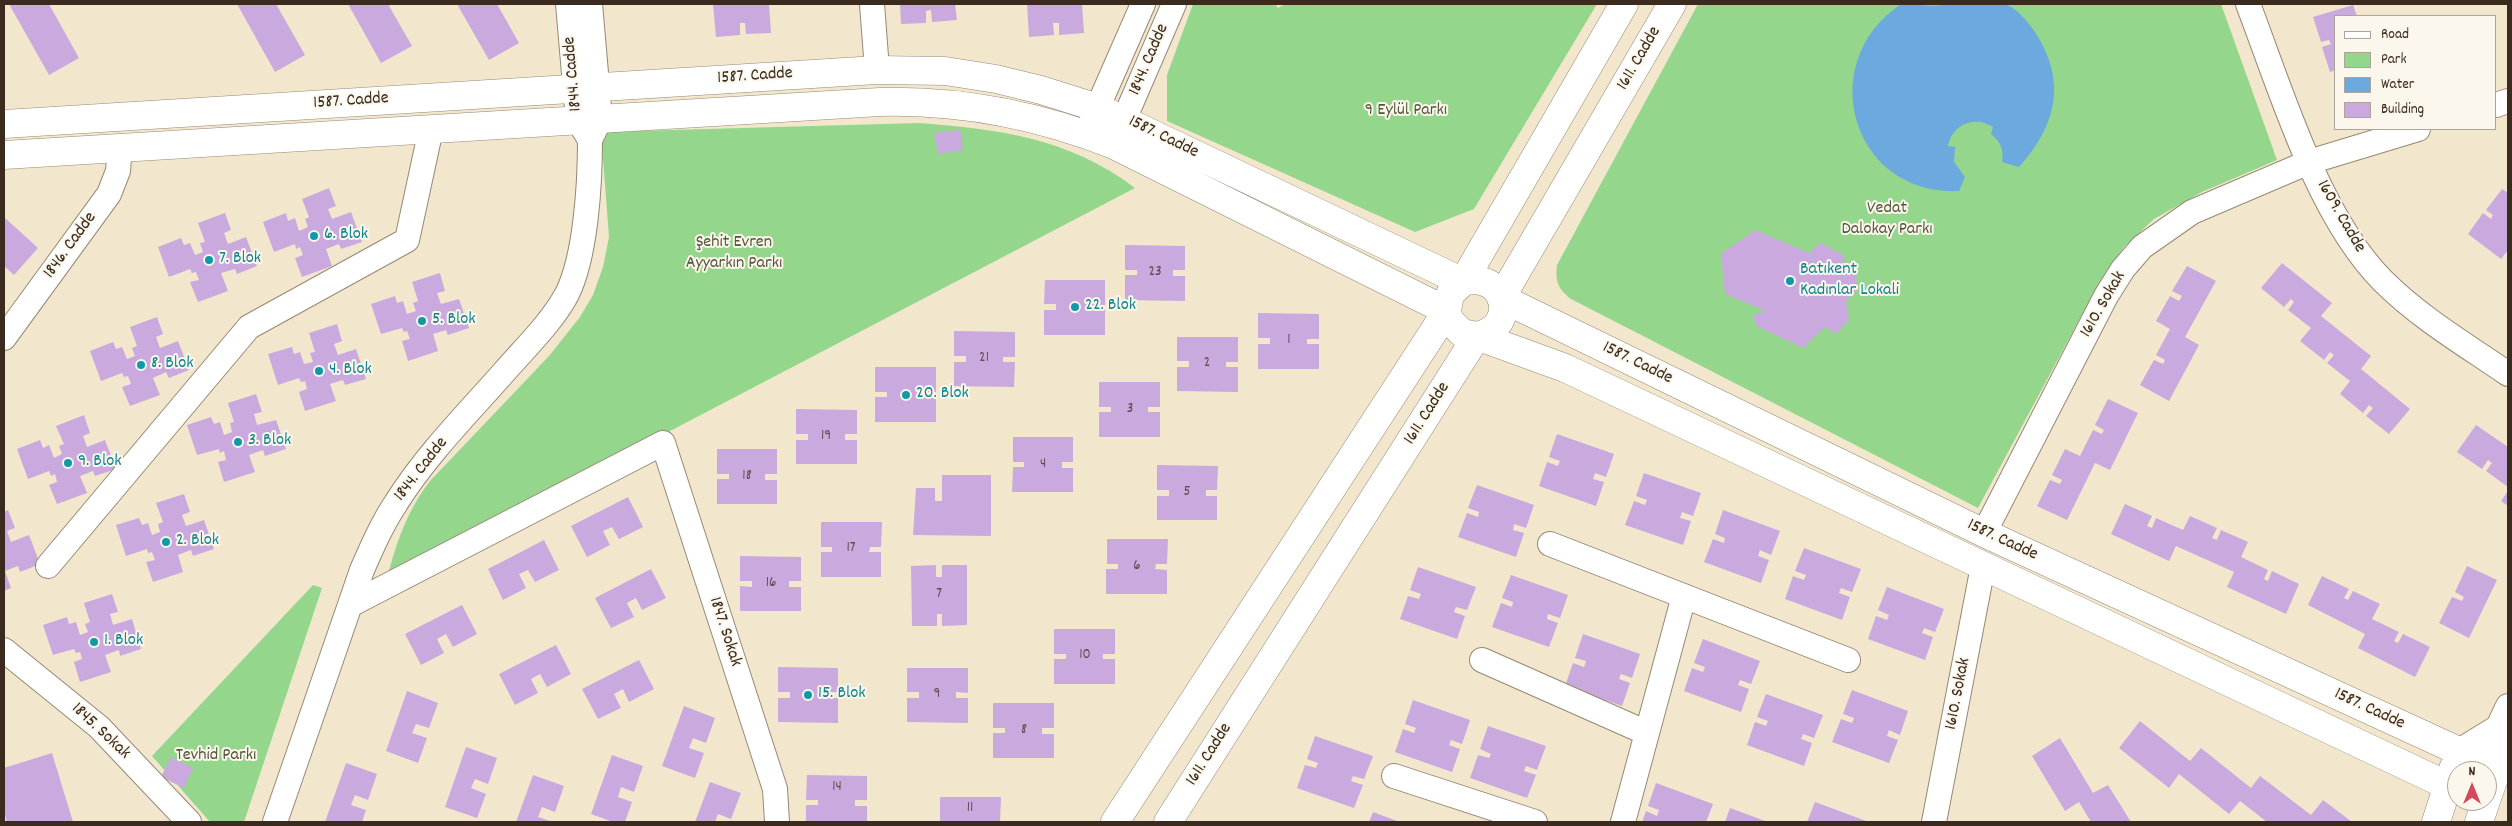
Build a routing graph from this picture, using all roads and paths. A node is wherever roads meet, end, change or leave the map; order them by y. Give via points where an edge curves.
1 (568, 4) edge
2 (590, 4) edge
3 (872, 4) edge
4 (1143, 4) edge
5 (1174, 4) edge
6 (1624, 4) edge
7 (1672, 4) edge
8 (2248, 4) edge
9 (877, 70) junction
10 (586, 88) junction
11 (1098, 108) junction
12 (118, 117) junction
13 (1125, 120) junction
14 (4, 124) edge
15 (589, 126) junction
16 (431, 129) junction
17 (2415, 130) edge
18 (1086, 134) junction
19 (1114, 145) junction
20 (120, 147) junction
21 (4, 154) edge
22 (2309, 162) junction
23 (1463, 282) junction
24 (1501, 298) junction
25 (1447, 311) junction
26 (1477, 336) junction
27 (4, 338) edge
28 (2508, 374) edge
29 (1984, 533) junction
30 (1550, 544) dead end
31 (48, 566) dead end
32 (1983, 566) junction
33 (1684, 596) junction
34 (350, 605) junction
35 (4, 650) edge
36 (1482, 660) dead end
37 (1848, 660) dead end
38 (2503, 716) edge
39 (1647, 733) junction
40 (2459, 751) junction
41 (2457, 761) edge
42 (2503, 768) edge
43 (1394, 776) dead end
44 (2497, 780) edge
45 (2447, 786) edge
46 (2447, 799) edge
47 (189, 822) edge
48 (275, 822) edge
49 (777, 822) edge
50 (1115, 822) edge
51 (1168, 822) edge
52 (1535, 822) edge
53 (1623, 822) edge
54 (1934, 822) edge
55 (2436, 822) edge

1 - 10 street, 1844. Cadde
2 - 10 street, 1844. Cadde
3 - 9 street
4 - 11 street, 1844. Cadde
5 - 13 street, 1844. Cadde
6 - 23 main road
7 - 24 main road, 1611. Cadde
8 - 22 street, 1609. Cadde
9 - 10 main road, 1587. Cadde
9 - 11 main road, 1587. Cadde via 927,70 996,79
10 - 12 main road, 1587. Cadde
10 - 15 street, 1844. Cadde
11 - 13 main road, 1587. Cadde
11 - 18 street, 1844. Cadde
12 - 14 main road, 1587. Cadde
12 - 20 main road
13 - 19 street, 1844. Cadde
13 - 23 main road, 1587. Cadde
15 - 16 main road, 1587. Cadde
15 - 18 main road, 1587. Cadde via 908,102 956,104 1002,111
15 - 34 street, 1844. Cadde via 590,170 583,229 567,294 547,322 419,470 397,501 379,532
16 - 20 main road, 1587. Cadde
16 - 31 street via 407,240 248,327
17 - 22 street, 1610. Sokak
18 - 19 main road, 1587. Cadde
19 - 25 main road, 1587. Cadde
20 - 21 main road, 1587. Cadde
20 - 27 street, 1846. Cadde via 118,170 109,194
22 - 28 street, 1609. Cadde via 2345,230 2383,281 2424,316
22 - 29 street, 1610. Sokak via 2192,212 2142,247 2106,296
23 - 24 main road via 1490,283
23 - 25 main road via 1450,294
24 - 26 main road, 1611. Cadde via 1500,322 1489,332
24 - 29 main road, 1587. Cadde
25 - 26 main road via 1462,333
25 - 50 main road
26 - 32 main road, 1587. Cadde via 1565,368
26 - 51 main road, 1611. Cadde
29 - 40 main road, 1587. Cadde
30 - 33 street
32 - 45 main road, 1587. Cadde
32 - 54 street, 1610. Sokak
33 - 37 street
33 - 39 street
34 - 48 street, 1844. Cadde
34 - 49 street, 1847. Sokak via 663,443 775,789
35 - 47 street, 1845. Sokak via 99,727
36 - 39 street
38 - 40 street
38 - 42 street
39 - 53 street
40 - 41 main road
40 - 42 main road, 1587. Cadde
42 - 44 main road
43 - 52 street
46 - 55 main road

